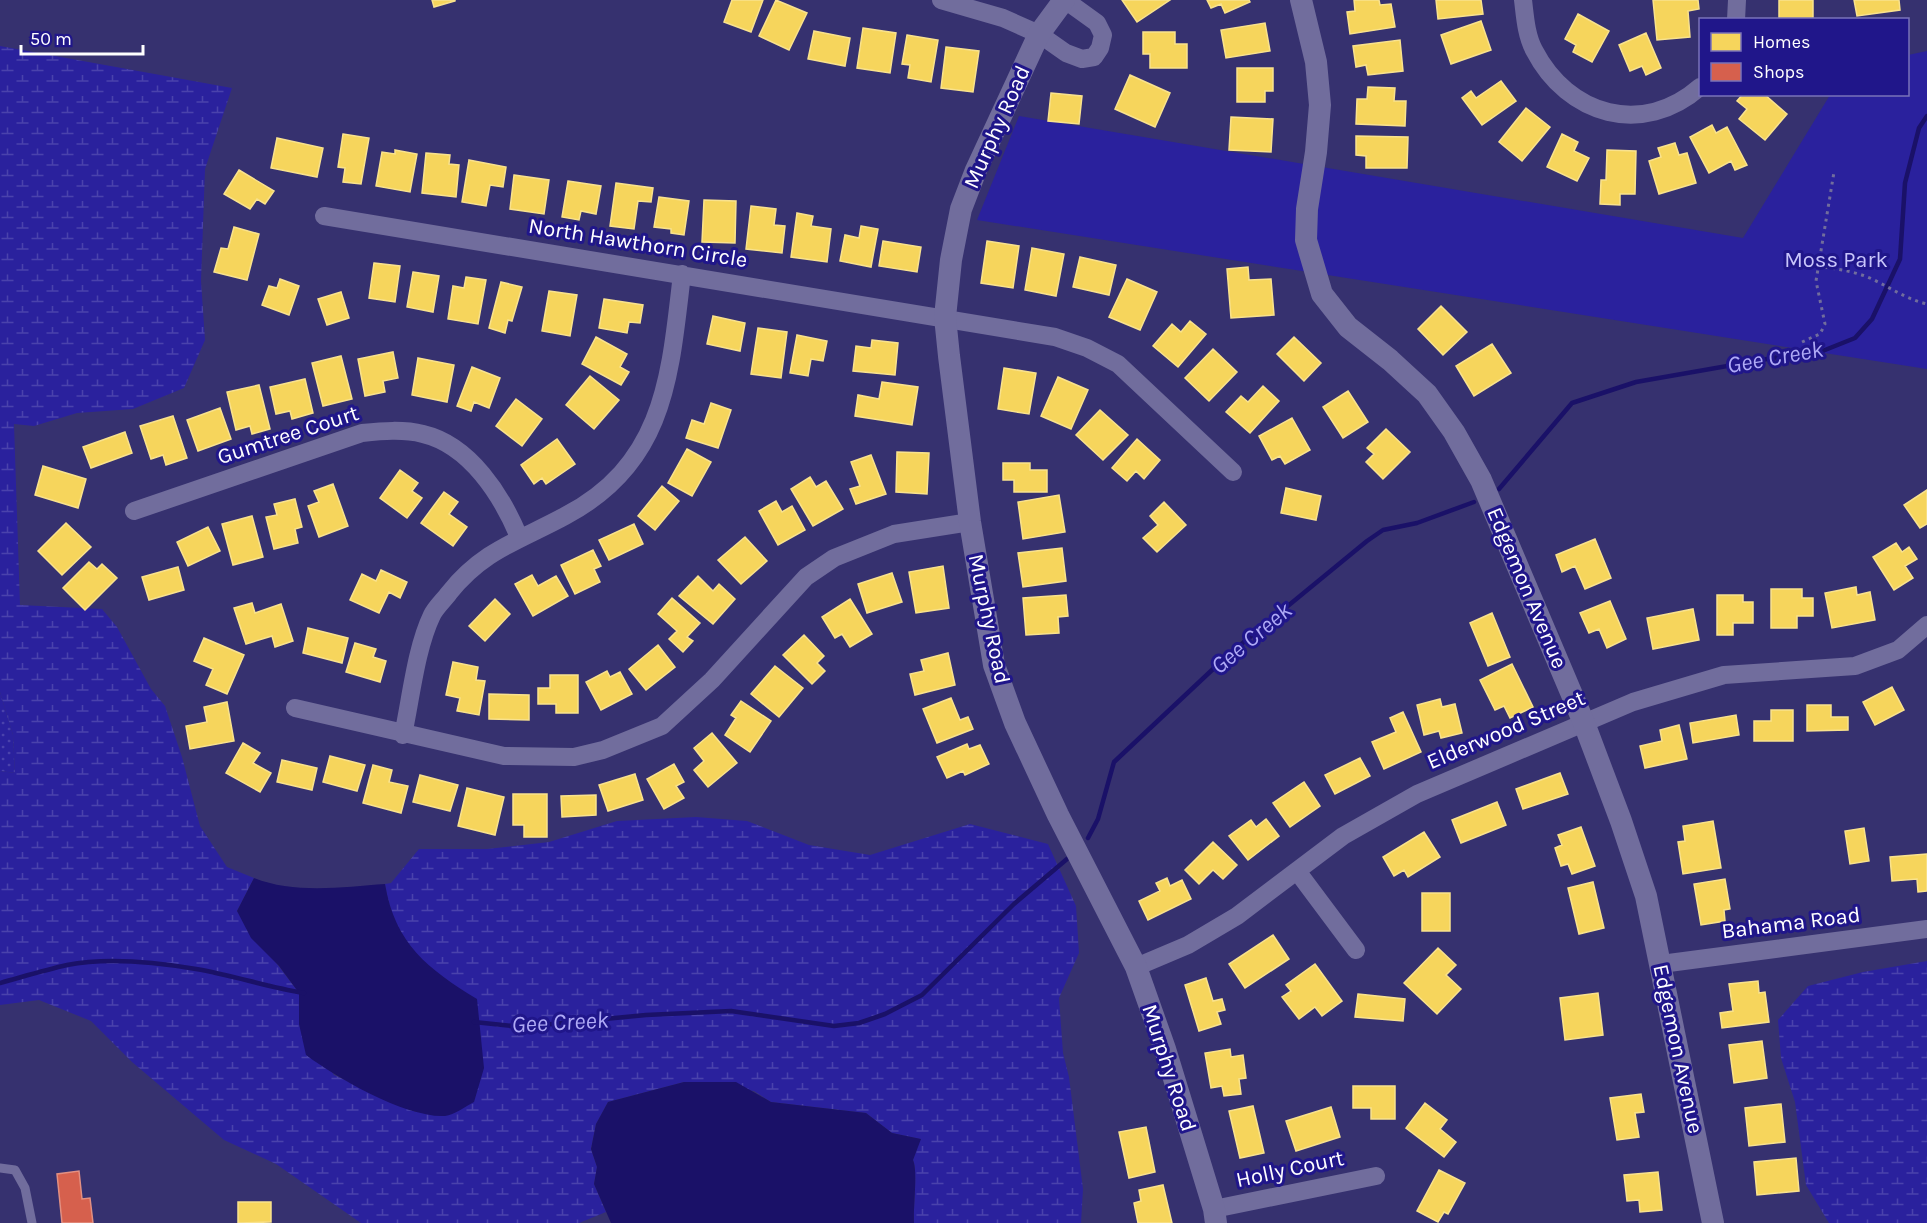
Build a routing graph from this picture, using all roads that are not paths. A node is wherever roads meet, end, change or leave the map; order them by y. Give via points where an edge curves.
1 (941, 0) edge
2 (1064, 0) edge
3 (1301, 0) edge
4 (1523, 0) edge
5 (1737, 0) edge
6 (1736, 18) edge
7 (1039, 34) junction
8 (1699, 89) edge
9 (324, 216) dead end
10 (682, 274) junction
11 (945, 317) junction
12 (1233, 472) dead end
13 (134, 511) dead end
14 (970, 522) junction
15 (519, 537) junction
16 (1927, 625) edge
17 (295, 708) dead end
18 (1584, 723) junction
19 (403, 735) junction
20 (1297, 871) junction
21 (1927, 929) edge
22 (1356, 950) dead end
23 (1660, 964) junction
24 (1136, 967) junction
25 (0, 1168) edge
26 (1376, 1176) dead end
27 (1215, 1216) edge
28 (32, 1223) edge
29 (1713, 1223) edge

1 - 7 street via 975,8
2 - 7 street, Murphy Road
2 - 7 street via 1097,23 1103,35 1094,57 1082,59 1066,53
3 - 18 street, Edgemon Avenue via 1316,62 1320,105 1306,240 1322,294 1348,327 1427,394 1454,432 1481,480
4 - 8 street via 1532,48 1546,70 1583,103 1609,114 1639,115 1666,110
5 - 6 street
7 - 11 street, Murphy Road via 961,209
9 - 10 street, North Hawthorn Circle
10 - 11 street, North Hawthorn Circle
10 - 15 street via 671,368 645,444 615,481 594,499
11 - 12 street, North Hawthorn Circle via 1055,337 1118,364
11 - 14 street, Murphy Road
13 - 15 street, Gumtree Court via 362,433 390,430 424,434 449,446 491,484 506,505
14 - 19 street via 894,534 834,558 806,577 712,680 662,726 603,750 574,757 504,756
14 - 24 street, Murphy Road via 994,665 1015,723
15 - 19 street via 462,576 433,614
16 - 18 street, Elderwood Street via 1898,650 1855,666 1724,675 1633,702
17 - 19 street
18 - 20 street, Elderwood Street via 1383,812
18 - 23 street, Edgemon Avenue via 1646,896
20 - 22 street
20 - 24 street, Elderwood Street via 1237,916 1188,945
21 - 23 street, Bahama Road
23 - 29 street, Edgemon Avenue
24 - 27 street, Murphy Road via 1165,1048
25 - 28 lane via 15,1170 25,1188
26 - 27 street, Holly Court

